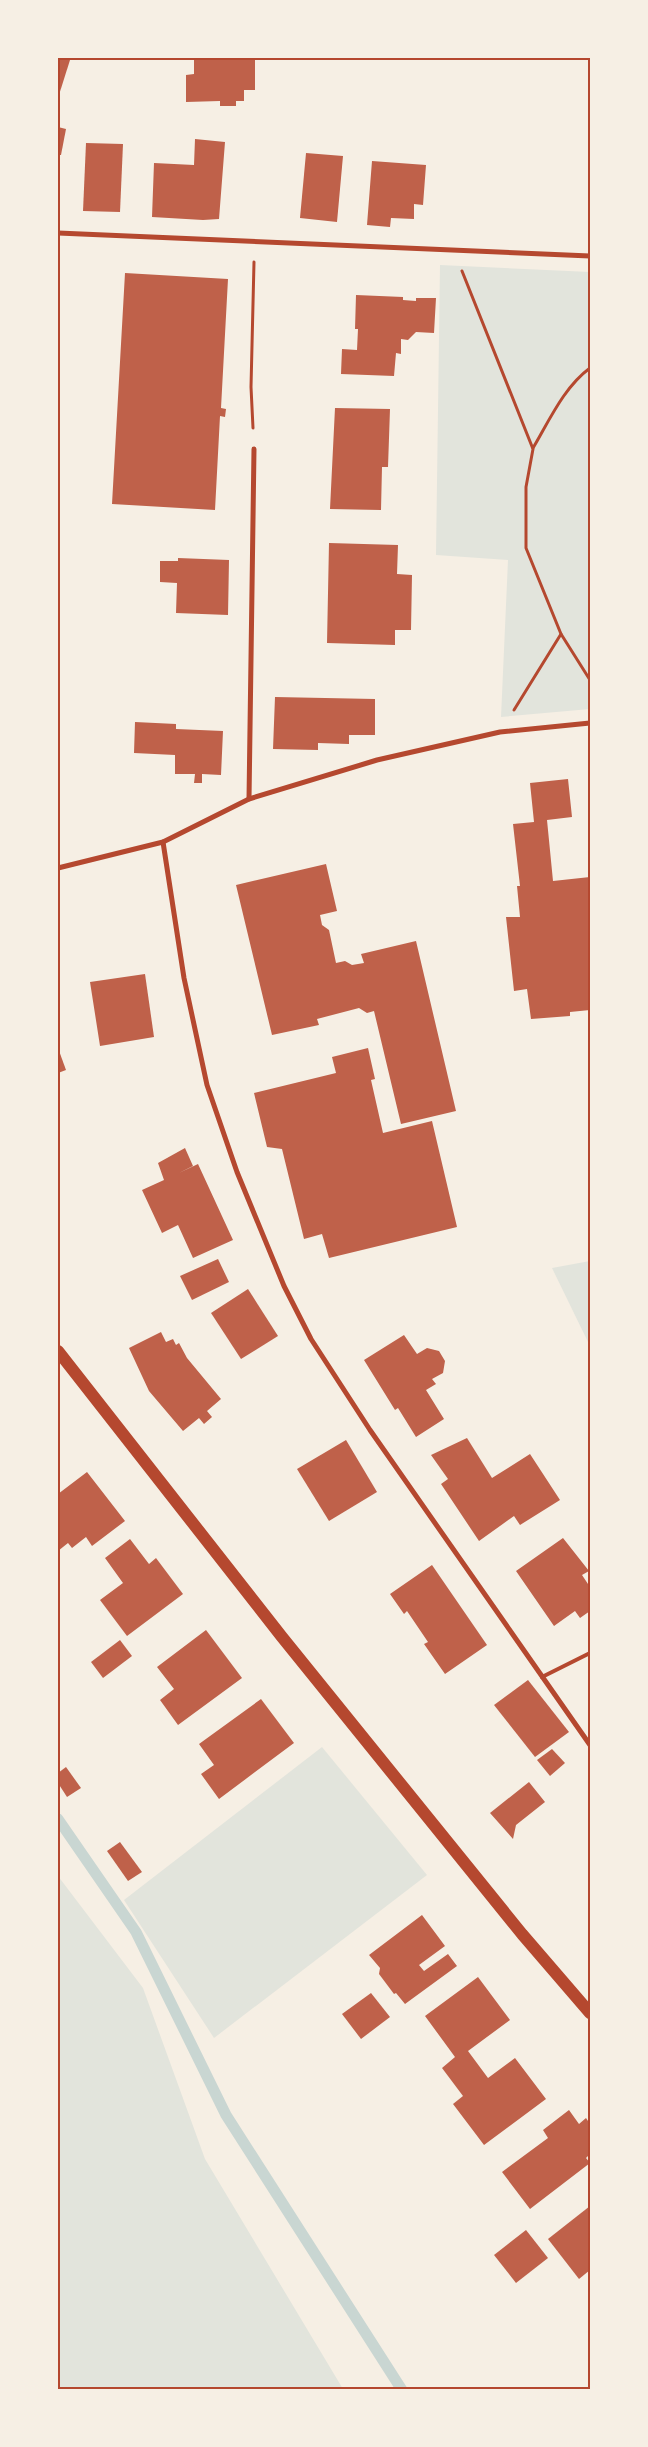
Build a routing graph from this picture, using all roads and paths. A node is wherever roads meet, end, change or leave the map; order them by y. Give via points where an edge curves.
1 (58, 233) edge
2 (254, 242) junction
3 (454, 252) junction
4 (590, 256) edge
5 (590, 368) edge
6 (254, 449) joint
7 (533, 449) junction
8 (561, 634) junction
9 (590, 680) edge
10 (590, 723) edge
11 (500, 732) junction
12 (249, 799) junction
13 (163, 842) junction
14 (58, 868) edge
15 (58, 1351) edge
16 (590, 1653) edge
17 (542, 1677) junction
18 (590, 1745) edge
19 (590, 2013) edge

1 - 2 street
2 - 3 street
2 - 6 path via 251,387
3 - 4 street
3 - 7 path
5 - 7 path via 558,406
6 - 12 street
7 - 8 path via 526,487 526,548
8 - 9 path
8 - 11 path
10 - 11 street
11 - 12 street via 377,760
12 - 13 street
13 - 14 street
13 - 17 street via 184,978 207,1086 237,1172 284,1286 311,1339 370,1430
15 - 19 main road via 325,1690
16 - 17 lane
17 - 18 street

